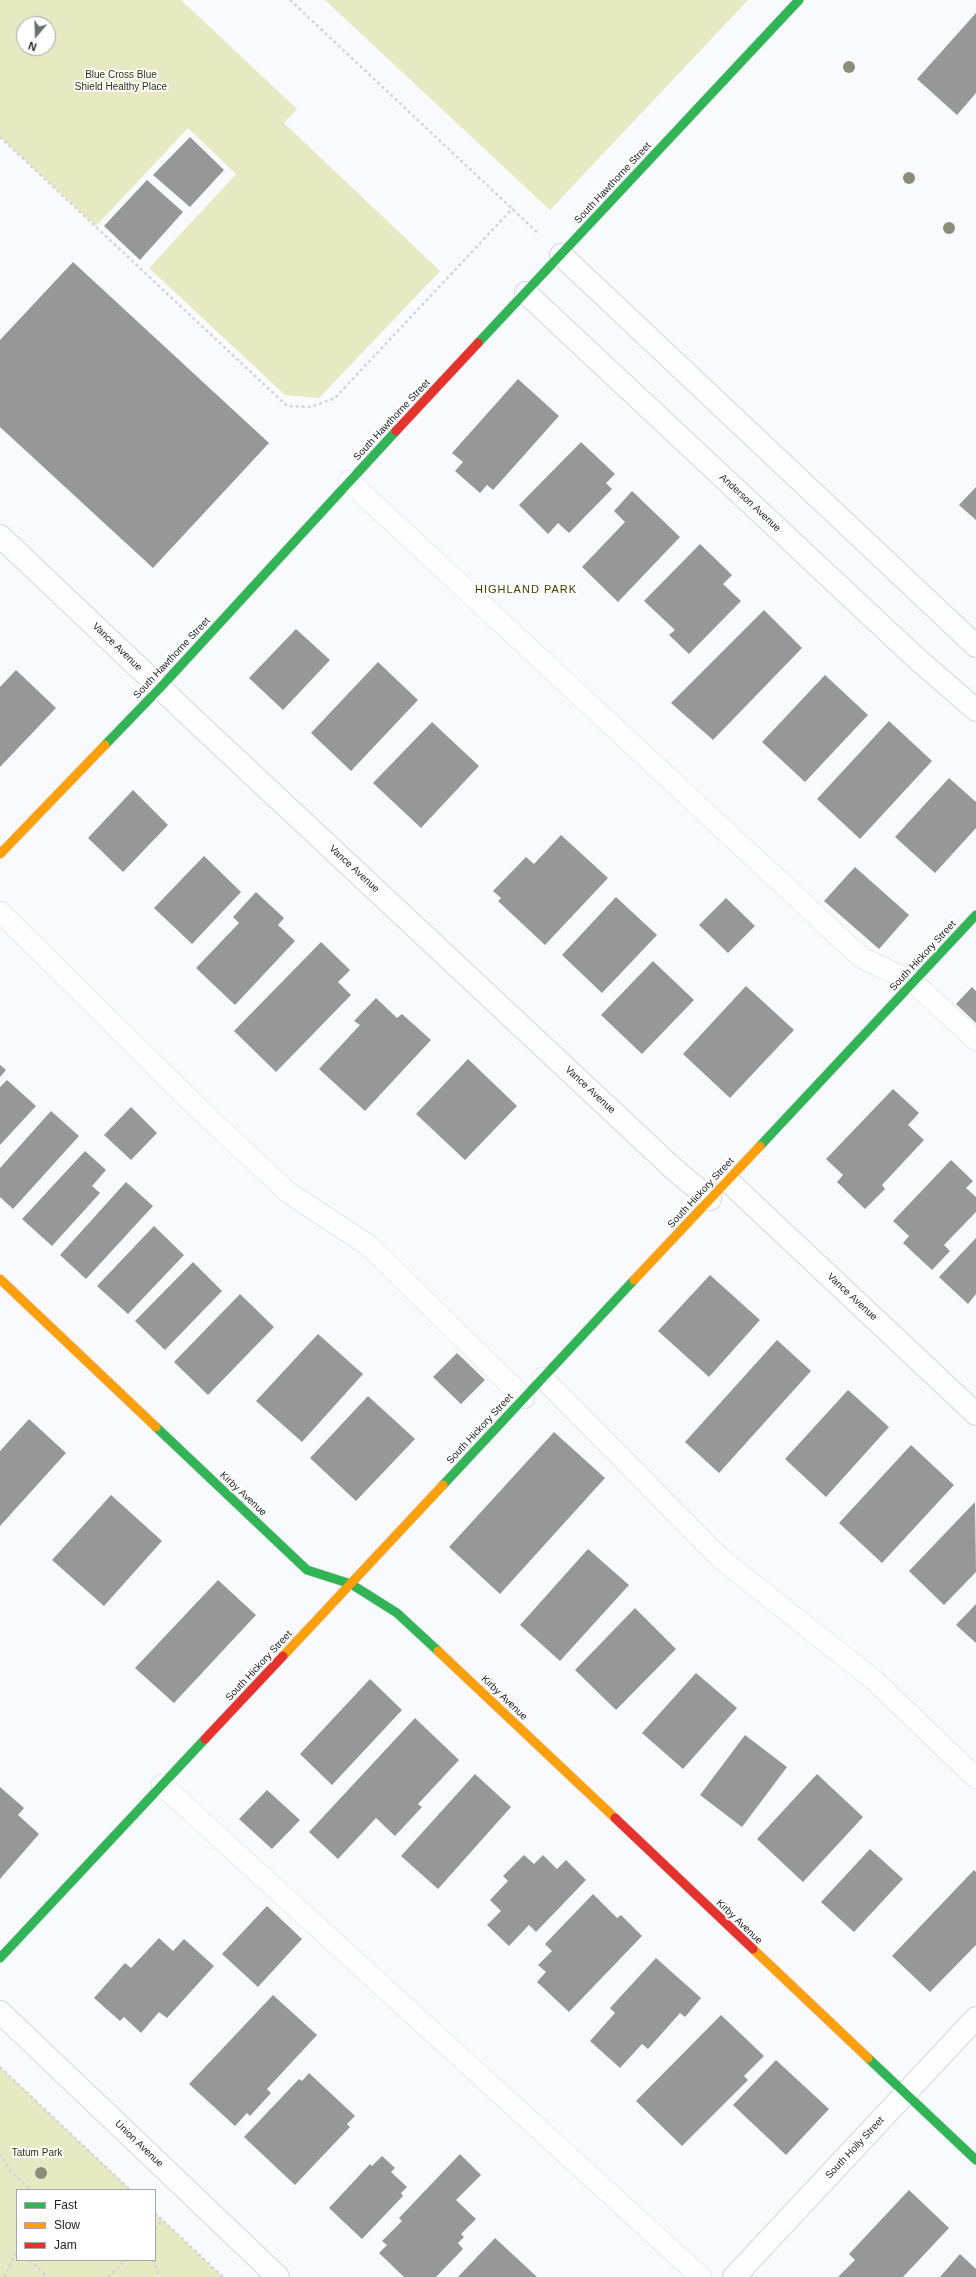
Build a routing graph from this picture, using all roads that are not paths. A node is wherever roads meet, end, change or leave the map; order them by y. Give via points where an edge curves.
1 (799, 0) edge
2 (561, 255) junction
3 (526, 293) junction
4 (349, 481) junction
5 (0, 536) edge
6 (976, 646) edge
7 (160, 688) junction
8 (976, 710) edge
9 (0, 854) edge
10 (0, 912) edge
11 (976, 915) edge
12 (913, 982) junction
13 (976, 1040) edge
14 (728, 1181) junction
15 (710, 1199) junction
16 (0, 1279) edge
17 (543, 1378) junction
18 (524, 1398) junction
19 (976, 1414) edge
20 (351, 1584) junction
21 (976, 1778) edge
22 (162, 1784) junction
23 (0, 1958) edge
24 (0, 2012) edge
25 (976, 2018) edge
26 (905, 2095) junction
27 (976, 2160) edge
28 (278, 2277) edge
29 (700, 2277) edge
30 (734, 2277) edge

1 - 2 street, South Hawthorne Street
2 - 3 street, South Hawthorne Street
2 - 6 street
3 - 4 street, South Hawthorne Street
3 - 8 street, Anderson Avenue via 915,657
4 - 7 street, South Hawthorne Street
4 - 12 lane via 862,958
5 - 7 street, Vance Avenue
7 - 9 street, South Hawthorne Street
7 - 15 street, Vance Avenue via 676,1171
10 - 18 lane via 197,1107 289,1193 368,1245
11 - 12 street, South Hickory Street
12 - 13 lane
12 - 14 street, South Hickory Street
14 - 15 street, South Hickory Street
14 - 19 street, Vance Avenue
15 - 17 street, South Hickory Street
16 - 20 street, Kirby Avenue via 307,1570
17 - 18 street, South Hickory Street
17 - 21 lane via 720,1558 874,1680
18 - 20 street, South Hickory Street
20 - 22 street, South Hickory Street
20 - 26 street, Kirby Avenue via 397,1613
22 - 23 street, South Hickory Street
22 - 29 lane
24 - 28 street, Union Avenue
25 - 26 street, South Holly Street
26 - 27 street, Kirby Avenue
26 - 30 street, South Holly Street

